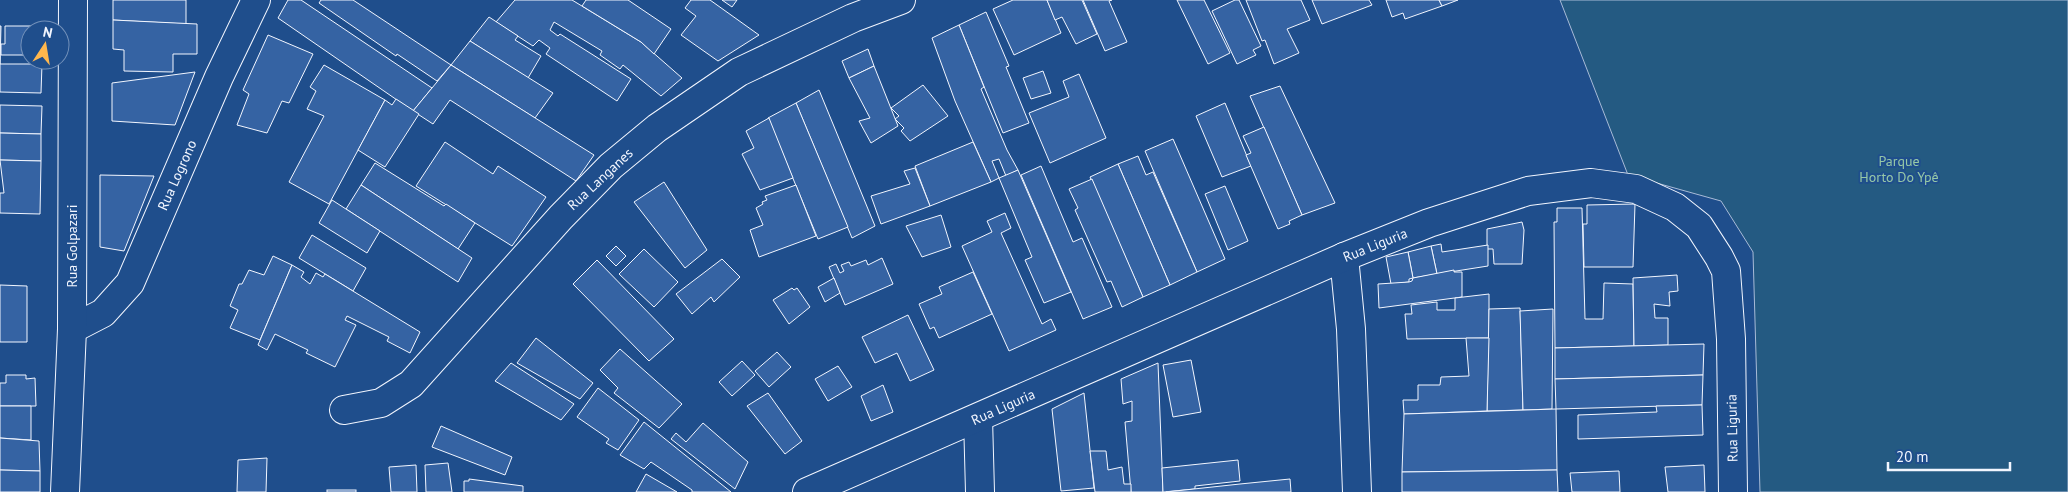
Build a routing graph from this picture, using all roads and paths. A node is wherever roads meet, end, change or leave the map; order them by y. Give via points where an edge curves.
1 (73, 0) edge
2 (256, 0) edge
3 (901, 0) edge
4 (850, 9) edge
5 (1344, 257) junction
6 (72, 329) junction
7 (344, 410) dead end
8 (978, 418) junction
9 (65, 492) edge
10 (807, 492) edge
11 (980, 492) edge
12 (1357, 492) edge
13 (1733, 492) edge

1 - 6 street, Rua Golpazari
2 - 6 street, Rua Logrono via 130,282 103,313
3 - 4 street, Rua Langanes
4 - 7 street, Rua Langanes via 739,72 657,128 611,166 561,216 410,384 381,403
5 - 8 street, Rua Liguria
5 - 12 street via 1351,329
5 - 13 street, Rua Liguria via 1429,223 1528,190 1591,183 1636,189 1675,207 1699,226 1726,271 1731,339
6 - 9 street, Rua Golpazari
8 - 10 street, Rua Liguria
8 - 11 street

